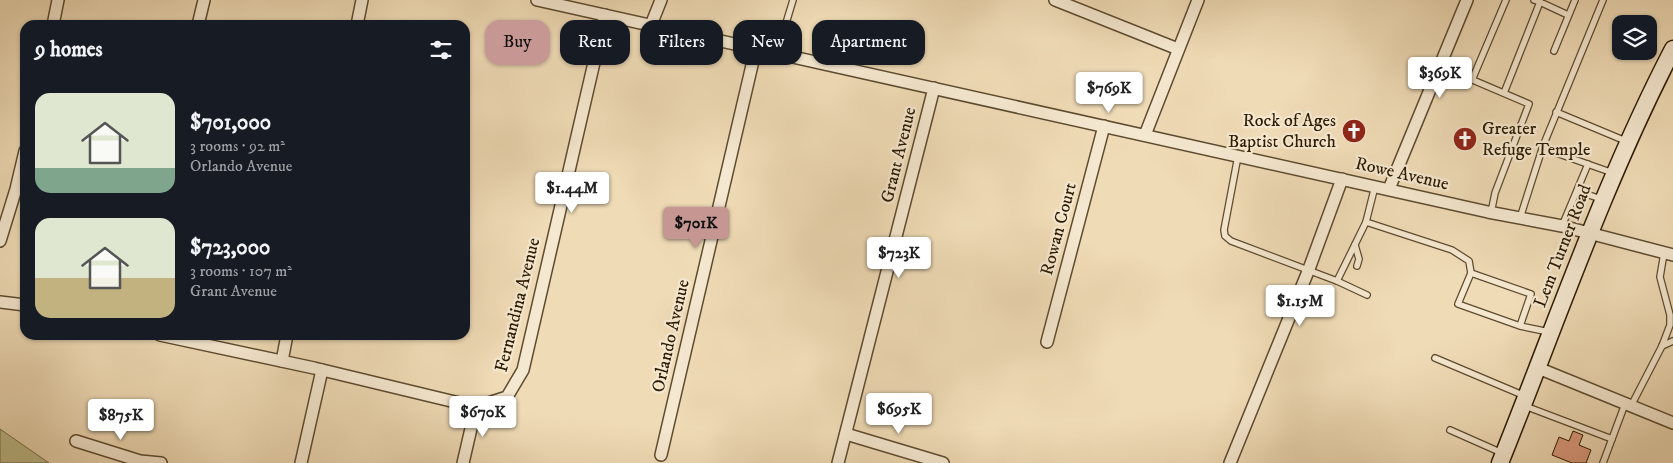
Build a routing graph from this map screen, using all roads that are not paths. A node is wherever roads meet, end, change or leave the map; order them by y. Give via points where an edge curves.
1 (58, 0) edge
2 (204, 0) edge
3 (362, 0) edge
4 (537, 0) edge
5 (661, 0) edge
6 (793, 0) edge
7 (1055, 0) edge
8 (1198, 0) edge
9 (1467, 0) edge
10 (1506, 0) edge
11 (1574, 0) edge
12 (1603, 0) edge
13 (1538, 1) edge
14 (605, 15) junction
15 (1568, 16) junction
16 (54, 20) edge
17 (199, 20) edge
18 (358, 20) edge
19 (653, 20) edge
20 (787, 20) edge
21 (640, 23) edge
22 (1178, 49) junction
23 (1554, 51) dead end
24 (1672, 53) edge
25 (802, 59) edge
26 (752, 65) edge
27 (1440, 66) junction
28 (1472, 80) junction
29 (934, 88) junction
30 (1504, 93) junction
31 (1556, 112) junction
32 (1104, 126) junction
33 (1145, 135) junction
34 (1628, 142) junction
35 (1542, 148) junction
36 (1238, 156) junction
37 (1588, 164) junction
38 (20, 172) edge
39 (1613, 174) junction
40 (1342, 179) junction
41 (1374, 186) junction
42 (1389, 189) junction
43 (1577, 191) junction
44 (1602, 200) junction
45 (1491, 212) junction
46 (1520, 218) junction
47 (1366, 222) junction
48 (1562, 226) junction
49 (1589, 232) junction
50 (0, 241) edge
51 (1355, 245) junction
52 (1668, 254) edge
53 (1357, 266) dead end
54 (1309, 269) junction
55 (1471, 273) junction
56 (1337, 281) junction
57 (1367, 295) dead end
58 (0, 302) edge
59 (20, 304) edge
60 (1520, 326) junction
61 (1551, 332) junction
62 (183, 340) edge
63 (286, 340) edge
64 (1673, 341) edge
65 (1047, 342) dead end
66 (1662, 346) junction
67 (1435, 358) dead end
68 (282, 361) junction
69 (1538, 368) junction
70 (322, 370) junction
71 (1525, 401) junction
72 (1628, 405) junction
73 (476, 407) junction
74 (1673, 423) edge
75 (1450, 430) dead end
76 (846, 434) junction
77 (1612, 438) junction
78 (76, 442) dead end
79 (661, 455) dead end
80 (1503, 459) edge
81 (140, 462) edge
82 (160, 463) edge
83 (302, 463) edge
84 (463, 463) edge
85 (838, 463) edge
86 (943, 463) edge
87 (1230, 463) edge
88 (1604, 463) edge

1 - 16 street
2 - 17 street
3 - 18 street
4 - 14 street, Rowe Avenue
5 - 19 street
6 - 20 lane
7 - 22 street
8 - 22 street
9 - 27 street
10 - 28 lane
11 - 15 lane
12 - 31 lane
13 - 15 lane
13 - 30 lane
14 - 21 street, Rowe Avenue
14 - 73 street, Fernandina Avenue via 523,370 507,397
15 - 23 lane
22 - 33 street
24 - 34 main road, Lem Turner Road
25 - 29 street, Rowe Avenue
26 - 79 street, Orlando Avenue
27 - 28 lane
27 - 42 street
28 - 30 lane
29 - 32 street, Rowe Avenue
29 - 76 street, Grant Avenue
30 - 45 lane via 1529,104 1495,193
31 - 34 lane
31 - 35 lane
32 - 33 street, Rowe Avenue
32 - 65 street, Rowan Court
33 - 36 street, Rowe Avenue
34 - 39 main road, Lem Turner Road
35 - 37 lane
35 - 46 lane
36 - 40 street, Rowe Avenue
36 - 54 lane via 1225,236
37 - 39 lane
37 - 43 lane
38 - 50 street
39 - 44 main road, Lem Turner Road
40 - 41 street, Rowe Avenue
40 - 54 street
41 - 42 street, Rowe Avenue
41 - 47 lane
42 - 45 street, Rowe Avenue
43 - 44 lane
43 - 48 lane
44 - 49 main road, Lem Turner Road
45 - 46 street, Rowe Avenue
46 - 48 street, Rowe Avenue
47 - 51 lane
47 - 55 lane via 1452,250 1469,261
48 - 49 street, Rowe Avenue
49 - 52 street, Rowe Avenue
49 - 61 main road, Lem Turner Road
51 - 53 lane via 1360,259
51 - 56 lane
52 - 66 lane via 1660,277 1670,325
54 - 56 lane
54 - 87 street
55 - 60 lane via 1531,294
55 - 60 lane via 1458,304
56 - 57 lane via 1351,284
58 - 59 street
60 - 61 lane
61 - 69 main road, Lem Turner Road
62 - 68 street
63 - 68 street
64 - 66 lane
66 - 72 lane
67 - 71 lane
68 - 70 street
69 - 71 main road, Lem Turner Road
69 - 72 street
70 - 73 street
70 - 83 street
71 - 77 lane
71 - 80 main road, Lem Turner Road
72 - 74 street
72 - 77 lane
73 - 84 street
75 - 80 lane
76 - 85 street, Grant Avenue
76 - 86 street
77 - 88 lane
78 - 81 street
81 - 82 street

